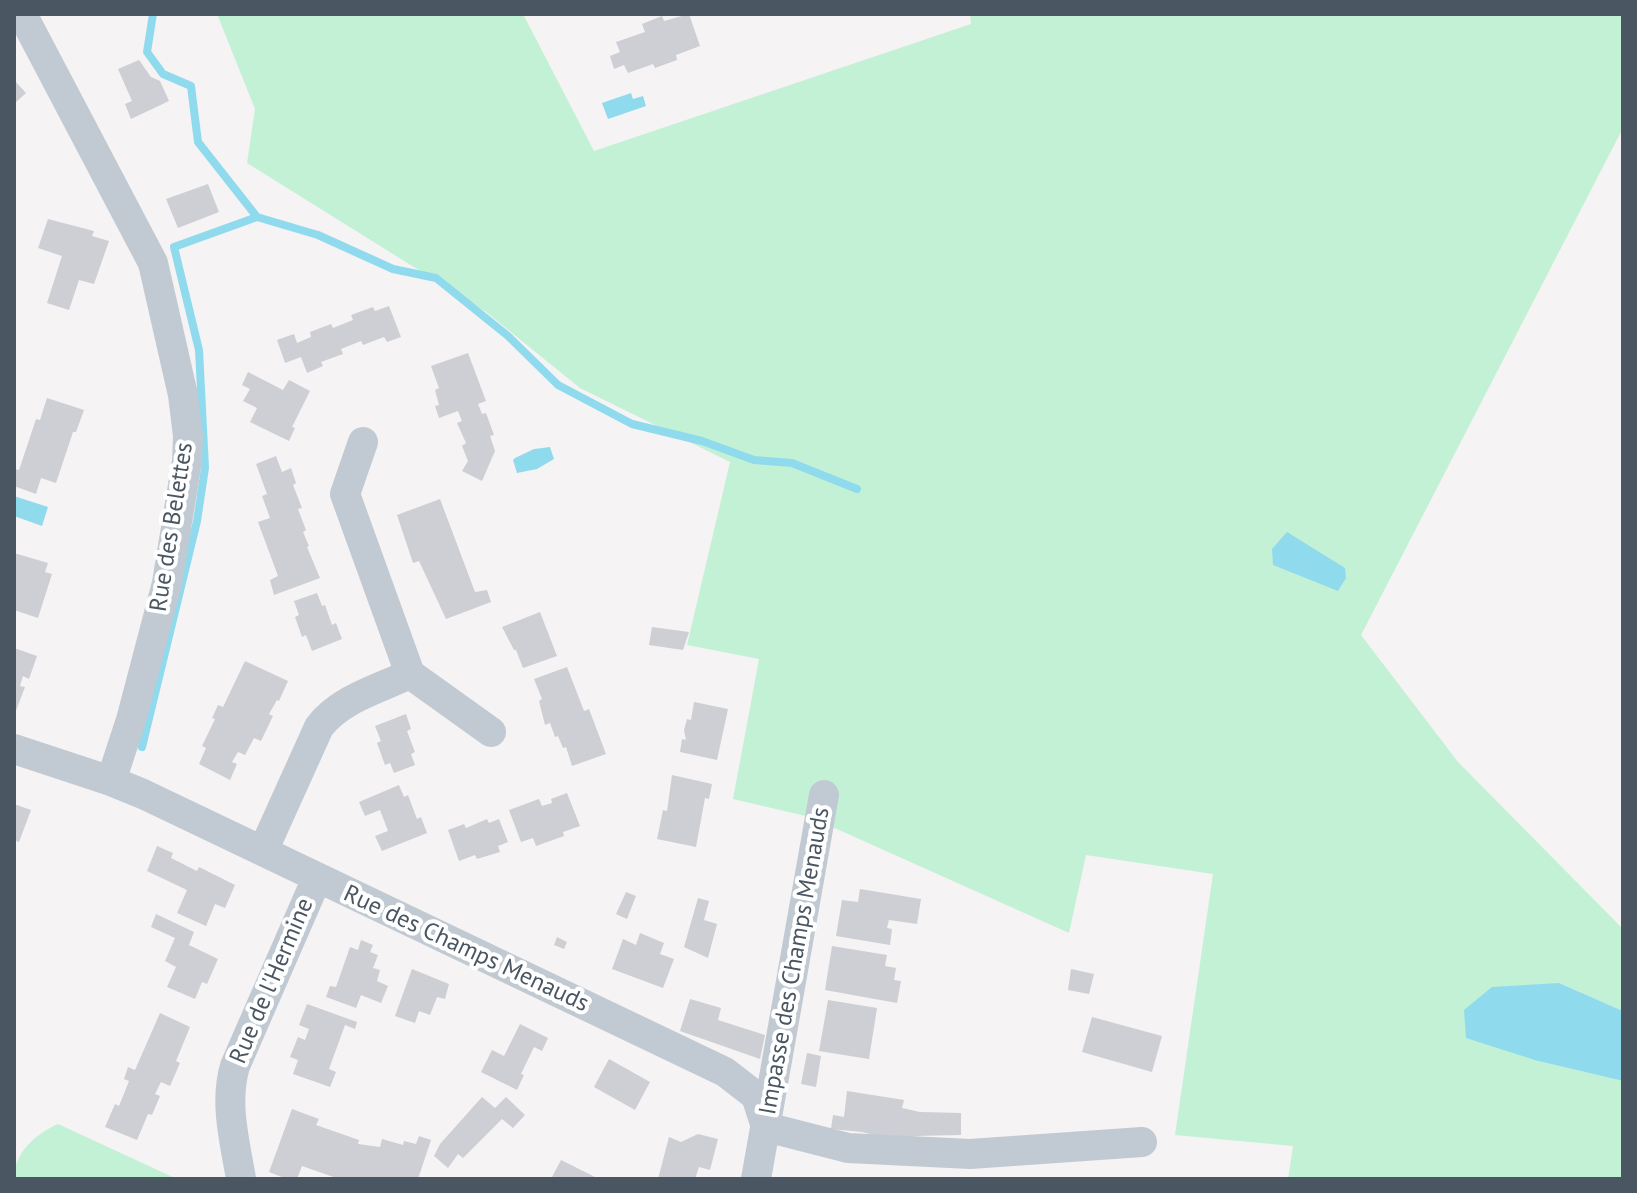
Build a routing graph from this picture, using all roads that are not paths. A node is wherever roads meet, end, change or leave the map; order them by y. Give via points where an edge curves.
1 (22, 14) edge
2 (363, 442) dead end
3 (410, 674) junction
4 (491, 732) dead end
5 (14, 749) edge
6 (111, 781) junction
7 (824, 795) dead end
8 (263, 851) junction
9 (317, 878) junction
10 (766, 1127) junction
11 (1142, 1142) dead end
12 (241, 1179) edge
13 (756, 1179) edge

1 - 6 street, Rue des Belettes via 153,263 188,436 167,583
2 - 3 street via 345,494
3 - 4 street
3 - 8 street via 329,714
5 - 6 street, Rue des Champs Menauds
6 - 8 street, Rue des Champs Menauds
7 - 10 street, Impasse des Champs Menauds
8 - 9 street, Rue des Champs Menauds
9 - 10 street, Rue des Champs Menauds via 725,1072 756,1096
9 - 12 street, Rue de l'Hermine via 230,1083
10 - 11 street via 848,1148 970,1154
10 - 13 street

